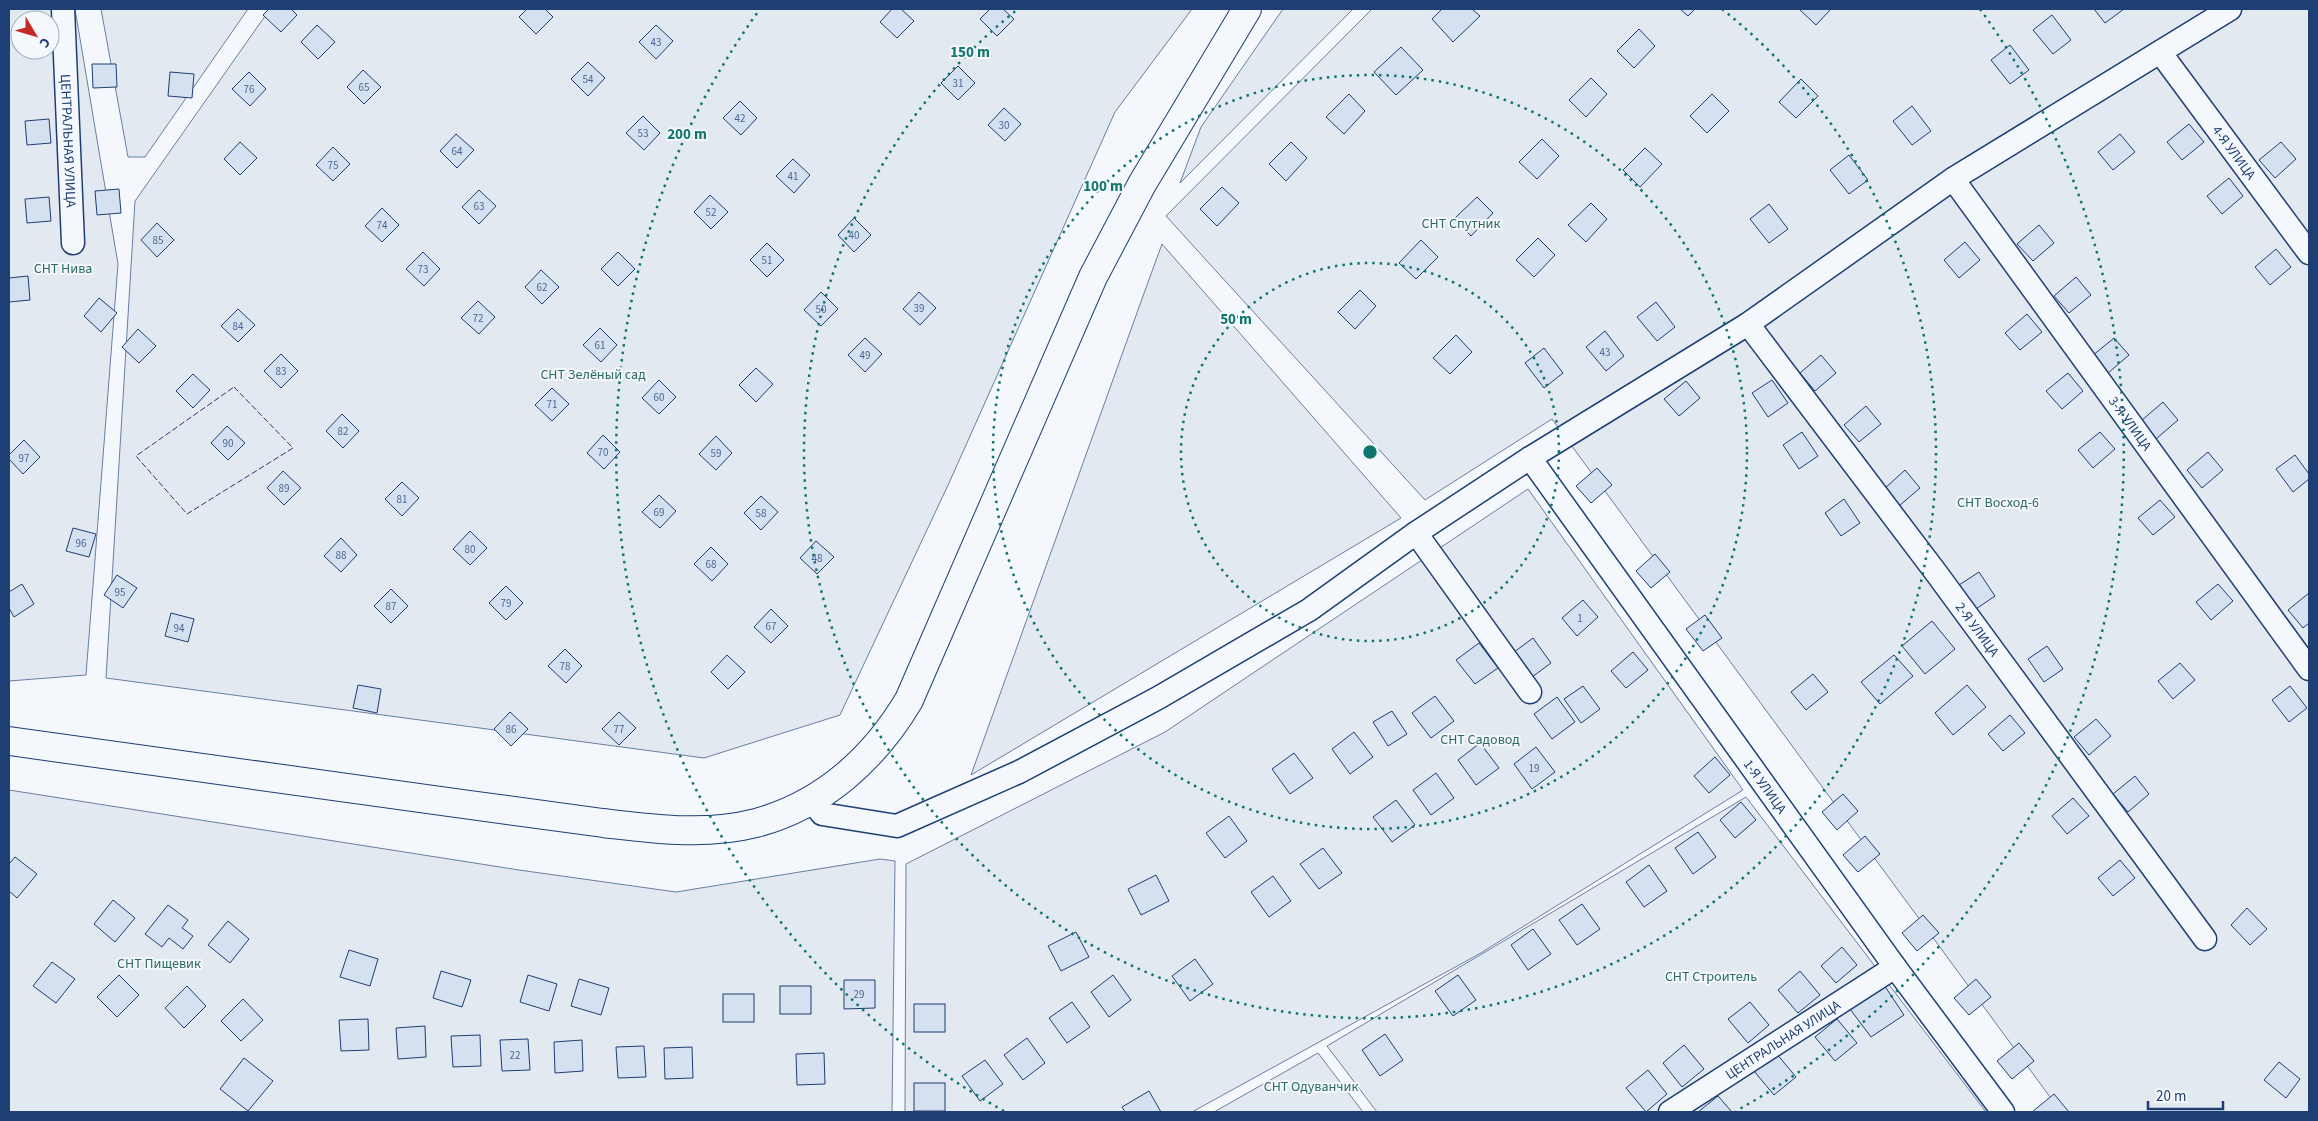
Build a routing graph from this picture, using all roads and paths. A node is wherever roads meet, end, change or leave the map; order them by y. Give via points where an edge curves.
1 (63, 9) edge
2 (1247, 9) edge
3 (2230, 9) edge
4 (2160, 52) junction
5 (1953, 179) junction
6 (72, 243) dead end
7 (2309, 253) edge
8 (1748, 324) junction
9 (1530, 458) junction
10 (1416, 533) junction
11 (2309, 669) edge
12 (1530, 692) dead end
13 (9, 741) edge
14 (811, 800) junction
15 (2205, 939) dead end
16 (1895, 967) junction
17 (1670, 1112) edge
18 (2003, 1112) edge

1 - 6 street, ЦЕНТРАЛЬНАЯ УЛИЦА
2 - 14 main road via 1142,184 1093,277 909,700 883,740 867,757 844,778
3 - 4 street
4 - 5 street
4 - 7 street, 4-Я УЛИЦА
5 - 8 street
5 - 11 street, 3-Я УЛИЦА
8 - 9 street
8 - 15 street, 2-Я УЛИЦА via 1937,574
9 - 10 street
9 - 16 street, 1-Я УЛИЦА
10 - 12 street
10 - 14 street via 1309,610 1158,698 993,784 897,826 822,814
13 - 14 main road via 668,830 698,832 737,827 784,813
16 - 17 street, ЦЕНТРАЛЬНАЯ УЛИЦА
16 - 18 street, 1-Я УЛИЦА

